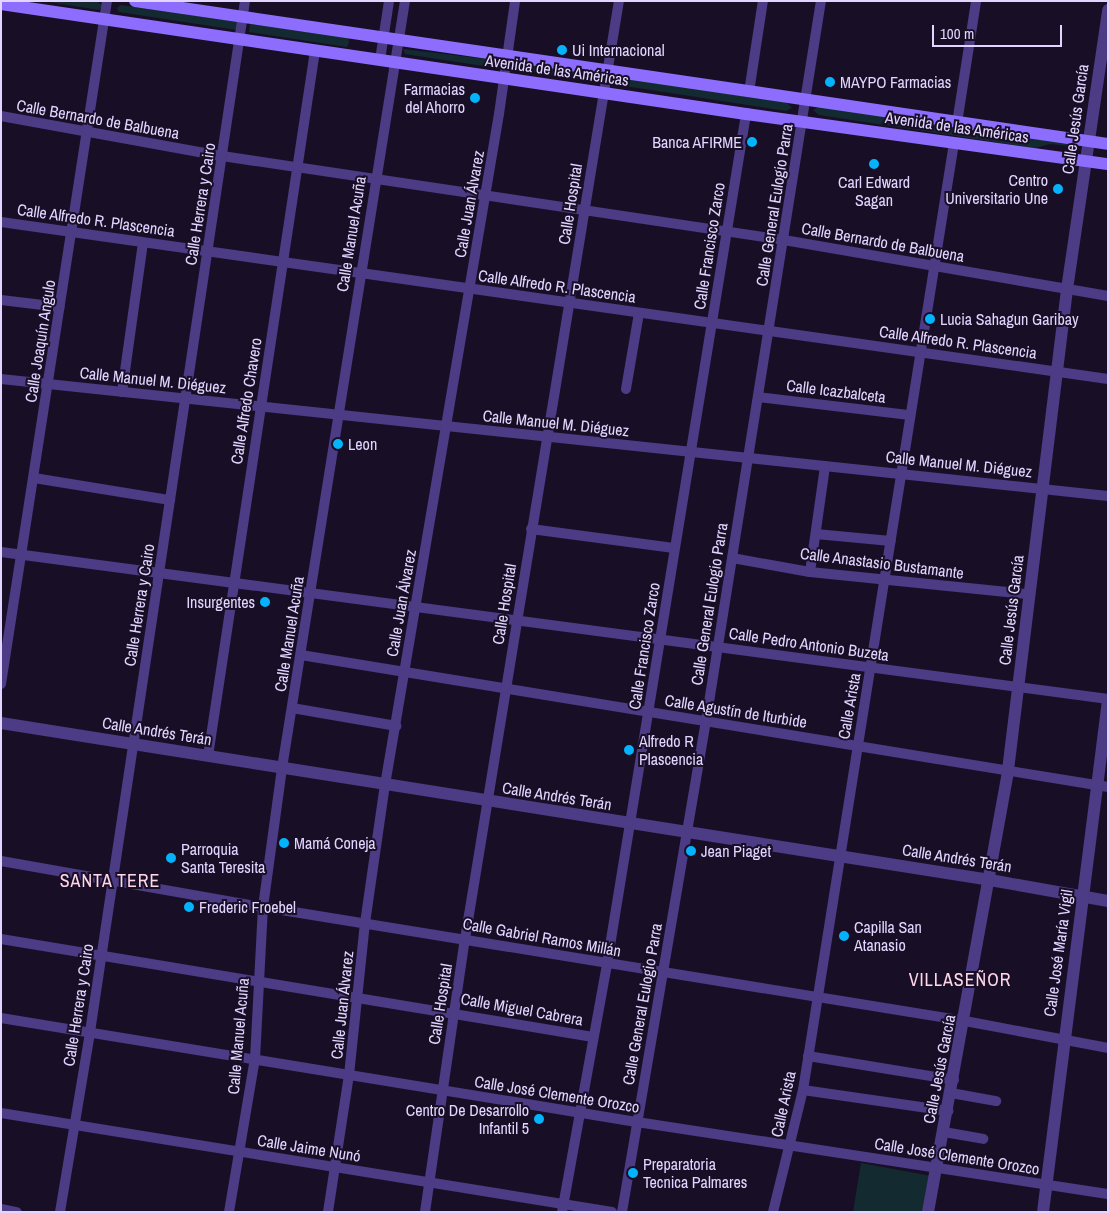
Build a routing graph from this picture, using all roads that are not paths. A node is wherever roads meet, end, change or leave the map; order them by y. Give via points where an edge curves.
1 (107, 1) edge
2 (135, 1) edge
3 (245, 1) edge
4 (389, 1) edge
5 (405, 1) edge
6 (515, 1) edge
7 (619, 1) edge
8 (763, 1) edge
9 (821, 1) edge
10 (976, 1) edge
11 (1, 4) edge
12 (1108, 10) edge
13 (243, 17) junction
14 (105, 20) junction
15 (383, 37) junction
16 (399, 39) junction
17 (240, 40) junction
18 (315, 51) junction
19 (507, 56) junction
20 (380, 60) junction
21 (395, 62) junction
22 (608, 71) junction
23 (504, 80) junction
24 (749, 92) junction
25 (604, 94) junction
26 (806, 101) junction
27 (746, 114) junction
28 (1, 116) edge
29 (803, 122) junction
30 (957, 123) junction
31 (87, 134) junction
32 (1088, 142) junction
33 (954, 143) junction
34 (1108, 144) edge
35 (222, 156) junction
36 (1085, 161) junction
37 (1108, 164) edge
38 (297, 167) junction
39 (375, 180) junction
40 (486, 194) junction
41 (584, 210) junction
42 (1, 222) edge
43 (726, 231) junction
44 (72, 233) junction
45 (784, 240) junction
46 (143, 242) junction
47 (208, 251) junction
48 (283, 261) junction
49 (936, 266) junction
50 (360, 273) junction
51 (469, 288) junction
52 (1068, 289) junction
53 (1108, 296) edge
54 (1, 300) edge
55 (569, 303) junction
56 (60, 307) junction
57 (639, 313) junction
58 (712, 323) junction
59 (769, 331) junction
60 (921, 352) junction
61 (1058, 371) junction
62 (1, 379) edge
63 (1108, 379) edge
64 (48, 384) junction
65 (626, 389) dead end
66 (122, 392) junction
67 (758, 396) junction
68 (186, 398) junction
69 (261, 407) junction
70 (338, 414) junction
71 (910, 415) junction
72 (446, 426) junction
73 (547, 436) junction
74 (690, 452) junction
75 (748, 458) junction
76 (825, 466) junction
77 (901, 473) junction
78 (34, 478) junction
79 (1044, 488) junction
80 (1108, 496) edge
81 (170, 500) junction
82 (531, 529) junction
83 (816, 534) junction
84 (891, 541) junction
85 (674, 548) junction
86 (1, 552) edge
87 (22, 554) junction
88 (732, 558) junction
89 (159, 572) junction
90 (810, 572) junction
91 (886, 580) junction
92 (234, 583) junction
93 (311, 592) junction
94 (1028, 594) junction
95 (416, 607) junction
96 (518, 620) junction
97 (660, 639) junction
98 (717, 647) junction
99 (301, 655) junction
100 (871, 668) junction
101 (404, 672) junction
102 (1, 684) edge
103 (1018, 686) junction
104 (505, 688) junction
105 (1108, 700) edge
106 (292, 708) junction
107 (649, 712) junction
108 (706, 721) junction
109 (1, 723) edge
110 (396, 726) junction
111 (134, 744) junction
112 (858, 746) junction
113 (208, 756) junction
114 (282, 768) junction
115 (1008, 770) junction
116 (385, 785) junction
117 (1102, 786) edge
118 (487, 802) junction
119 (630, 824) junction
120 (686, 833) junction
121 (840, 856) junction
122 (1, 861) edge
123 (113, 880) junction
124 (990, 880) junction
125 (1082, 897) junction
126 (1108, 901) edge
127 (263, 907) junction
128 (365, 923) junction
129 (1, 938) edge
130 (465, 939) junction
131 (102, 955) junction
132 (607, 964) junction
133 (664, 972) junction
134 (259, 983) junction
135 (818, 997) junction
136 (359, 998) junction
137 (453, 1012) junction
138 (1, 1018) edge
139 (965, 1021) junction
140 (90, 1032) junction
141 (593, 1037) junction
142 (1063, 1039) junction
143 (1108, 1048) edge
144 (808, 1056) junction
145 (255, 1059) junction
146 (349, 1075) junction
147 (954, 1080) junction
148 (442, 1090) junction
149 (803, 1090) junction
150 (951, 1093) junction
151 (996, 1101) dead end
152 (948, 1111) junction
153 (1, 1113) edge
154 (580, 1113) junction
155 (637, 1122) junction
156 (74, 1125) junction
157 (944, 1132) junction
158 (984, 1139) dead end
159 (791, 1146) junction
160 (239, 1152) junction
161 (335, 1168) junction
162 (937, 1168) junction
163 (429, 1183) junction
164 (1046, 1185) junction
165 (1108, 1194) edge
166 (563, 1208) edge
167 (1, 1209) edge
168 (17, 1212) edge
169 (60, 1212) edge
170 (229, 1212) edge
171 (328, 1212) edge
172 (425, 1212) edge
173 (612, 1212) edge
174 (622, 1212) edge
175 (773, 1212) edge
176 (928, 1212) edge
177 (1043, 1212) edge

1 - 14 street, Calle Joaquín Angulo
2 - 13 main road, Avenida de las Américas
3 - 13 street, Calle Herrera y Cairo
4 - 15 street
5 - 16 street, Calle Manuel Acuña
6 - 19 street, Calle Juan Álvarez
7 - 22 street, Calle Hospital
8 - 24 street
9 - 26 street, Calle General Eulogio Parra
10 - 30 street
11 - 14 main road, Avenida de las Américas
12 - 32 street, Calle Jesús García
13 - 15 main road, Avenida de las Américas
13 - 17 street, Calle Herrera y Cairo
14 - 17 main road, Avenida de las Américas
14 - 31 street, Calle Joaquín Angulo
15 - 16 main road, Avenida de las Américas
15 - 20 street
16 - 19 main road, Avenida de las Américas
16 - 21 street, Calle Manuel Acuña
17 - 18 main road, Avenida de las Américas
17 - 35 street, Calle Herrera y Cairo
18 - 20 main road, Avenida de las Américas
18 - 38 street, Calle Alfredo Chavero
19 - 22 main road, Avenida de las Américas
19 - 23 street, Calle Juan Álvarez
20 - 21 main road, Avenida de las Américas
21 - 23 main road, Avenida de las Américas
21 - 39 street, Calle Manuel Acuña
22 - 24 main road, Avenida de las Américas
22 - 25 street, Calle Hospital
23 - 25 main road, Avenida de las Américas
23 - 40 street, Calle Juan Álvarez
24 - 26 main road, Avenida de las Américas
25 - 27 main road, Avenida de las Américas
25 - 41 street, Calle Hospital
26 - 29 street, Calle General Eulogio Parra
26 - 30 main road, Avenida de las Américas
27 - 29 main road, Avenida de las Américas
27 - 43 street, Calle Francisco Zarco
28 - 31 street, Calle Bernardo de Balbuena
29 - 33 main road, Avenida de las Américas
29 - 45 street, Calle General Eulogio Parra
30 - 32 main road, Avenida de las Américas
31 - 35 street, Calle Bernardo de Balbuena
31 - 44 street, Calle Joaquín Angulo
32 - 34 main road, Avenida de las Américas
32 - 36 street, Calle Jesús García
33 - 36 main road, Avenida de las Américas
33 - 49 street, Calle Arista
35 - 38 street, Calle Bernardo de Balbuena
35 - 47 street, Calle Herrera y Cairo
36 - 37 main road, Avenida de las Américas
36 - 52 street, Calle Jesús García
38 - 39 street, Calle Bernardo de Balbuena
38 - 48 street, Calle Alfredo Chavero
39 - 40 street, Calle Bernardo de Balbuena
39 - 50 street, Calle Manuel Acuña
40 - 41 street, Calle Bernardo de Balbuena
40 - 51 street, Calle Juan Álvarez
41 - 43 street, Calle Bernardo de Balbuena
41 - 55 street, Calle Hospital
42 - 44 street, Calle Alfredo R. Plascencia
43 - 45 street, Calle Bernardo de Balbuena
43 - 58 street, Calle Francisco Zarco
44 - 46 street, Calle Alfredo R. Plascencia
44 - 56 street, Calle Joaquín Angulo
45 - 49 street, Calle Bernardo de Balbuena
45 - 59 street, Calle General Eulogio Parra
46 - 47 street, Calle Alfredo R. Plascencia
46 - 66 street
47 - 48 street, Calle Alfredo R. Plascencia
47 - 68 street, Calle Herrera y Cairo
48 - 50 street, Calle Alfredo R. Plascencia
48 - 69 street, Calle Alfredo Chavero
49 - 52 street, Calle Bernardo de Balbuena
49 - 60 street, Calle Arista
50 - 51 street, Calle Alfredo R. Plascencia
50 - 70 street, Calle Manuel Acuña
51 - 55 street, Calle Alfredo R. Plascencia
51 - 72 street, Calle Juan Álvarez
52 - 53 street, Calle Bernardo de Balbuena
52 - 61 street, Calle Jesús García
54 - 56 street
55 - 57 street, Calle Alfredo R. Plascencia
55 - 73 street, Calle Hospital
56 - 64 street, Calle Joaquín Angulo
57 - 58 street, Calle Alfredo R. Plascencia
57 - 65 street
58 - 59 street, Calle Alfredo R. Plascencia
58 - 74 street, Calle Francisco Zarco
59 - 60 street, Calle Alfredo R. Plascencia
59 - 67 street, Calle General Eulogio Parra
60 - 61 street, Calle Alfredo R. Plascencia
60 - 71 street, Calle Arista
61 - 63 street, Calle Alfredo R. Plascencia
61 - 79 street, Calle Jesús García
62 - 64 street, Calle Manuel M. Diéguez
64 - 66 street, Calle Manuel M. Diéguez
64 - 78 street, Calle Joaquín Angulo
66 - 68 street, Calle Manuel M. Diéguez
67 - 71 street, Calle Icazbalceta
67 - 75 street, Calle General Eulogio Parra
68 - 69 street, Calle Manuel M. Diéguez
68 - 81 street, Calle Herrera y Cairo
69 - 70 street, Calle Manuel M. Diéguez
69 - 92 street, Calle Alfredo Chavero
70 - 72 street, Calle Manuel M. Diéguez
70 - 93 street, Calle Manuel Acuña
71 - 77 street, Calle Arista
72 - 73 street, Calle Manuel M. Diéguez
72 - 95 street, Calle Juan Álvarez
73 - 74 street, Calle Manuel M. Diéguez
73 - 82 street, Calle Hospital
74 - 75 street, Calle Manuel M. Diéguez
74 - 85 street, Calle Francisco Zarco
75 - 76 street, Calle Manuel M. Diéguez
75 - 88 street, Calle General Eulogio Parra
76 - 77 street, Calle Manuel M. Diéguez
76 - 83 street
77 - 79 street, Calle Manuel M. Diéguez
77 - 84 street, Calle Arista
78 - 81 street
78 - 87 street, Calle Joaquín Angulo
79 - 80 street, Calle Manuel M. Diéguez
79 - 94 street, Calle Jesús García
81 - 89 street, Calle Herrera y Cairo
82 - 85 street
82 - 96 street, Calle Hospital
83 - 84 street
83 - 90 street
84 - 91 street, Calle Arista
85 - 97 street, Calle Francisco Zarco
86 - 87 street, Calle Pedro Antonio Buzeta
87 - 89 street, Calle Pedro Antonio Buzeta
87 - 102 street, Calle Joaquín Angulo
88 - 90 street, Calle Anastasio Bustamante
88 - 98 street, Calle General Eulogio Parra
89 - 92 street, Calle Pedro Antonio Buzeta
89 - 111 street, Calle Herrera y Cairo
90 - 91 street, Calle Anastasio Bustamante
91 - 94 street, Calle Anastasio Bustamante
91 - 100 street, Calle Arista
92 - 93 street, Calle Pedro Antonio Buzeta
92 - 113 street, Calle Alfredo Chavero
93 - 95 street, Calle Pedro Antonio Buzeta
93 - 99 street, Calle Manuel Acuña
94 - 103 street, Calle Jesús García
95 - 96 street, Calle Pedro Antonio Buzeta
95 - 101 street, Calle Juan Álvarez
96 - 97 street, Calle Pedro Antonio Buzeta
96 - 104 street, Calle Hospital
97 - 98 street, Calle Pedro Antonio Buzeta
97 - 107 street, Calle Francisco Zarco
98 - 100 street, Calle Pedro Antonio Buzeta
98 - 108 street, Calle General Eulogio Parra
99 - 101 street, Calle Agustín de Iturbide
99 - 106 street, Calle Manuel Acuña
100 - 103 street, Calle Pedro Antonio Buzeta
100 - 112 street, Calle Arista
101 - 104 street, Calle Agustín de Iturbide
101 - 110 street, Calle Juan Álvarez
103 - 105 street, Calle Pedro Antonio Buzeta
103 - 115 street, Calle Jesús García
104 - 107 street, Calle Agustín de Iturbide
104 - 118 street, Calle Hospital
105 - 117 street, Calle José María Vigil
106 - 110 street
106 - 114 street, Calle Manuel Acuña
107 - 108 street, Calle Agustín de Iturbide
107 - 119 street, Calle Francisco Zarco
108 - 112 street, Calle Agustín de Iturbide
108 - 120 street, Calle General Eulogio Parra
109 - 111 street, Calle Andrés Terán
110 - 116 street, Calle Juan Álvarez
111 - 113 street, Calle Andrés Terán
111 - 123 street, Calle Herrera y Cairo
112 - 115 street, Calle Agustín de Iturbide
112 - 121 street, Calle Arista
113 - 114 street, Calle Andrés Terán
114 - 116 street, Calle Andrés Terán
114 - 127 street, Calle Manuel Acuña
115 - 117 street, Calle Agustín de Iturbide
115 - 124 street, Calle Jesús García
116 - 118 street, Calle Andrés Terán
116 - 128 street, Calle Juan Álvarez
117 - 125 street, Calle José María Vigil
118 - 119 street, Calle Andrés Terán
118 - 130 street, Calle Hospital
119 - 120 street, Calle Andrés Terán
119 - 132 street, Calle Francisco Zarco
120 - 121 street, Calle Andrés Terán
120 - 133 street, Calle General Eulogio Parra
121 - 124 street, Calle Andrés Terán
121 - 135 street, Calle Arista
122 - 123 street, Calle Gabriel Ramos Millán
123 - 127 street, Calle Gabriel Ramos Millán
123 - 131 street, Calle Herrera y Cairo
124 - 125 street, Calle Andrés Terán
124 - 139 street, Calle Jesús García
125 - 126 street, Calle Andrés Terán
125 - 142 street, Calle José María Vigil
127 - 128 street, Calle Gabriel Ramos Millán
127 - 134 street, Calle Manuel Acuña
128 - 130 street, Calle Gabriel Ramos Millán
128 - 136 street, Calle Juan Álvarez
129 - 131 street, Calle Miguel Cabrera
130 - 132 street, Calle Gabriel Ramos Millán
130 - 137 street, Calle Hospital
131 - 134 street, Calle Miguel Cabrera
131 - 140 street, Calle Herrera y Cairo
132 - 133 street, Calle Gabriel Ramos Millán
132 - 141 street, Calle Francisco Zarco
133 - 135 street, Calle Gabriel Ramos Millán
133 - 155 street, Calle General Eulogio Parra
134 - 136 street, Calle Miguel Cabrera
134 - 145 street, Calle Manuel Acuña
135 - 139 street, Calle Gabriel Ramos Millán
135 - 144 street, Calle Arista
136 - 137 street, Calle Miguel Cabrera
136 - 146 street, Calle Juan Álvarez
137 - 141 street, Calle Miguel Cabrera
137 - 148 street, Calle Hospital
138 - 140 street, Calle José Clemente Orozco
139 - 142 street, Calle Gabriel Ramos Millán
139 - 147 street, Calle Jesús García
140 - 145 street, Calle José Clemente Orozco
140 - 156 street, Calle Herrera y Cairo
141 - 154 street, Calle Francisco Zarco
142 - 143 street, Calle Gabriel Ramos Millán
142 - 164 street, Calle José María Vigil
144 - 147 street
144 - 149 street, Calle Arista
145 - 146 street, Calle José Clemente Orozco
145 - 160 street, Calle Manuel Acuña
146 - 148 street, Calle José Clemente Orozco
146 - 161 street, Calle Juan Álvarez
147 - 150 street, Calle Jesús García
148 - 154 street, Calle José Clemente Orozco
148 - 163 street, Calle Hospital
149 - 152 street
149 - 159 street, Calle Arista
150 - 151 street
150 - 152 street, Calle Jesús García
152 - 157 street, Calle Jesús García
153 - 156 street, Calle Jaime Nunó
154 - 155 street, Calle José Clemente Orozco
154 - 166 street, Calle Francisco Zarco
155 - 159 street, Calle José Clemente Orozco
155 - 174 street, Calle General Eulogio Parra
156 - 160 street, Calle Jaime Nunó
156 - 169 street, Calle Herrera y Cairo
157 - 158 street
157 - 162 street, Calle Jesús García
159 - 162 street, Calle José Clemente Orozco
159 - 175 street, Calle Arista via 784,1155
160 - 161 street, Calle Jaime Nunó
160 - 170 street, Calle Manuel Acuña
161 - 163 street, Calle Jaime Nunó
161 - 171 street, Calle Juan Álvarez
162 - 164 street, Calle José Clemente Orozco
162 - 176 street, Calle Jesús García
163 - 166 street, Calle Jaime Nunó
163 - 172 street, Calle Hospital
164 - 165 street, Calle José Clemente Orozco
164 - 177 street, Calle José María Vigil
166 - 173 street, Calle Jaime Nunó
167 - 168 street

